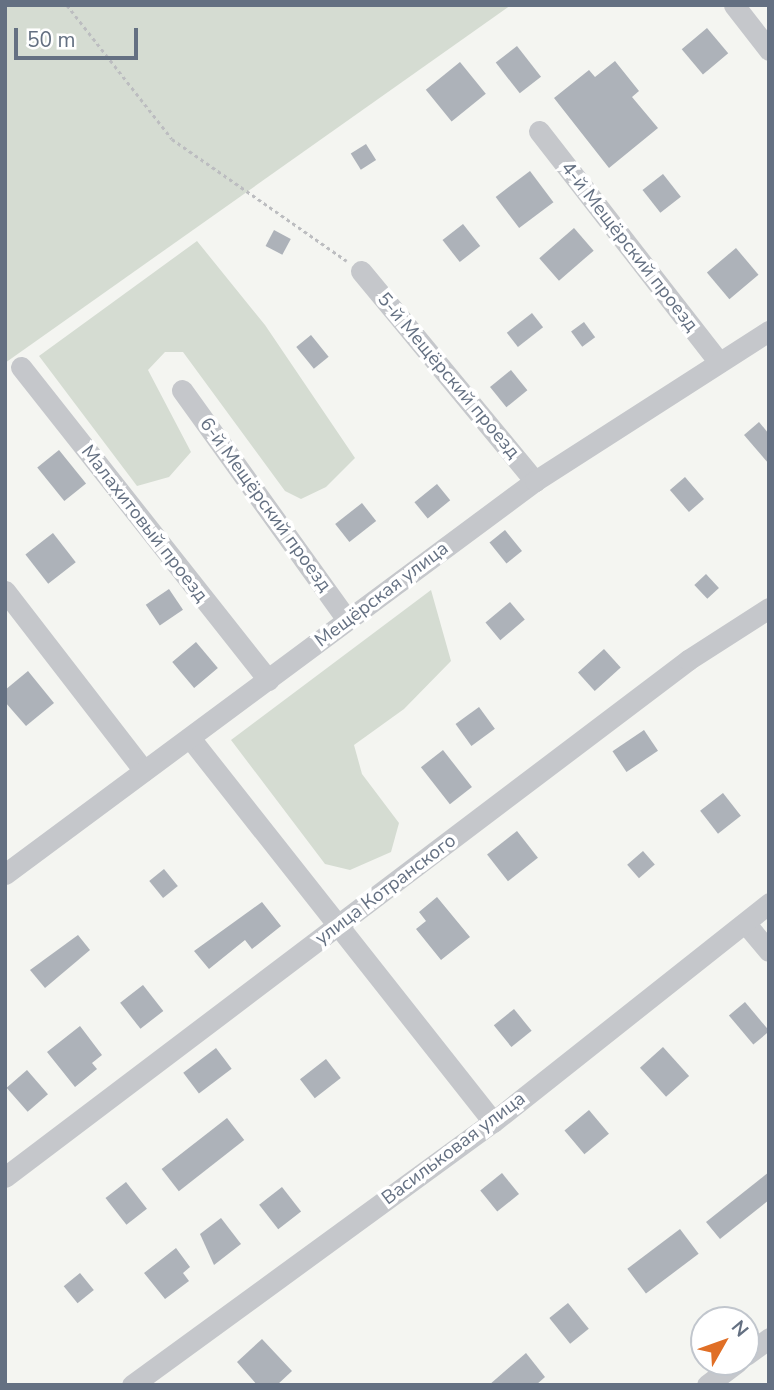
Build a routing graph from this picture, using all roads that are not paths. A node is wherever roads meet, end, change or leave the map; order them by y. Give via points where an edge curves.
1 (734, 5) edge
2 (769, 50) edge
3 (539, 131) dead end
4 (361, 271) road end
5 (769, 331) edge
6 (719, 362) junction
7 (21, 367) dead end
8 (183, 390) dead end
9 (535, 481) junction
10 (5, 591) edge
11 (769, 608) edge
12 (347, 620) junction
13 (268, 680) junction
14 (190, 738) junction
15 (145, 771) junction
16 (5, 874) edge
17 (769, 903) edge
18 (746, 924) junction
19 (336, 928) junction
20 (769, 951) edge
21 (493, 1122) junction
22 (5, 1177) edge
23 (132, 1385) edge

1 - 2 street
3 - 6 street, 4-й Мещёрский проезд
4 - 9 street, 5-й Мещёрский проезд
5 - 6 street, Мещёрская улица
6 - 9 street, Мещёрская улица
7 - 13 street, Малахитовый проезд
8 - 12 street, 6-й Мещёрский проезд
9 - 12 street, Мещёрская улица
10 - 15 street
11 - 19 street, улица Котранского via 688,660
12 - 13 street, Мещёрская улица
13 - 14 street, Мещёрская улица
14 - 15 street, Мещёрская улица
14 - 19 street
15 - 16 street, Мещёрская улица
17 - 18 street, Васильковая улица
18 - 20 street
18 - 21 street, Васильковая улица
19 - 21 street
19 - 22 street, улица Котранского
21 - 23 street, Васильковая улица

